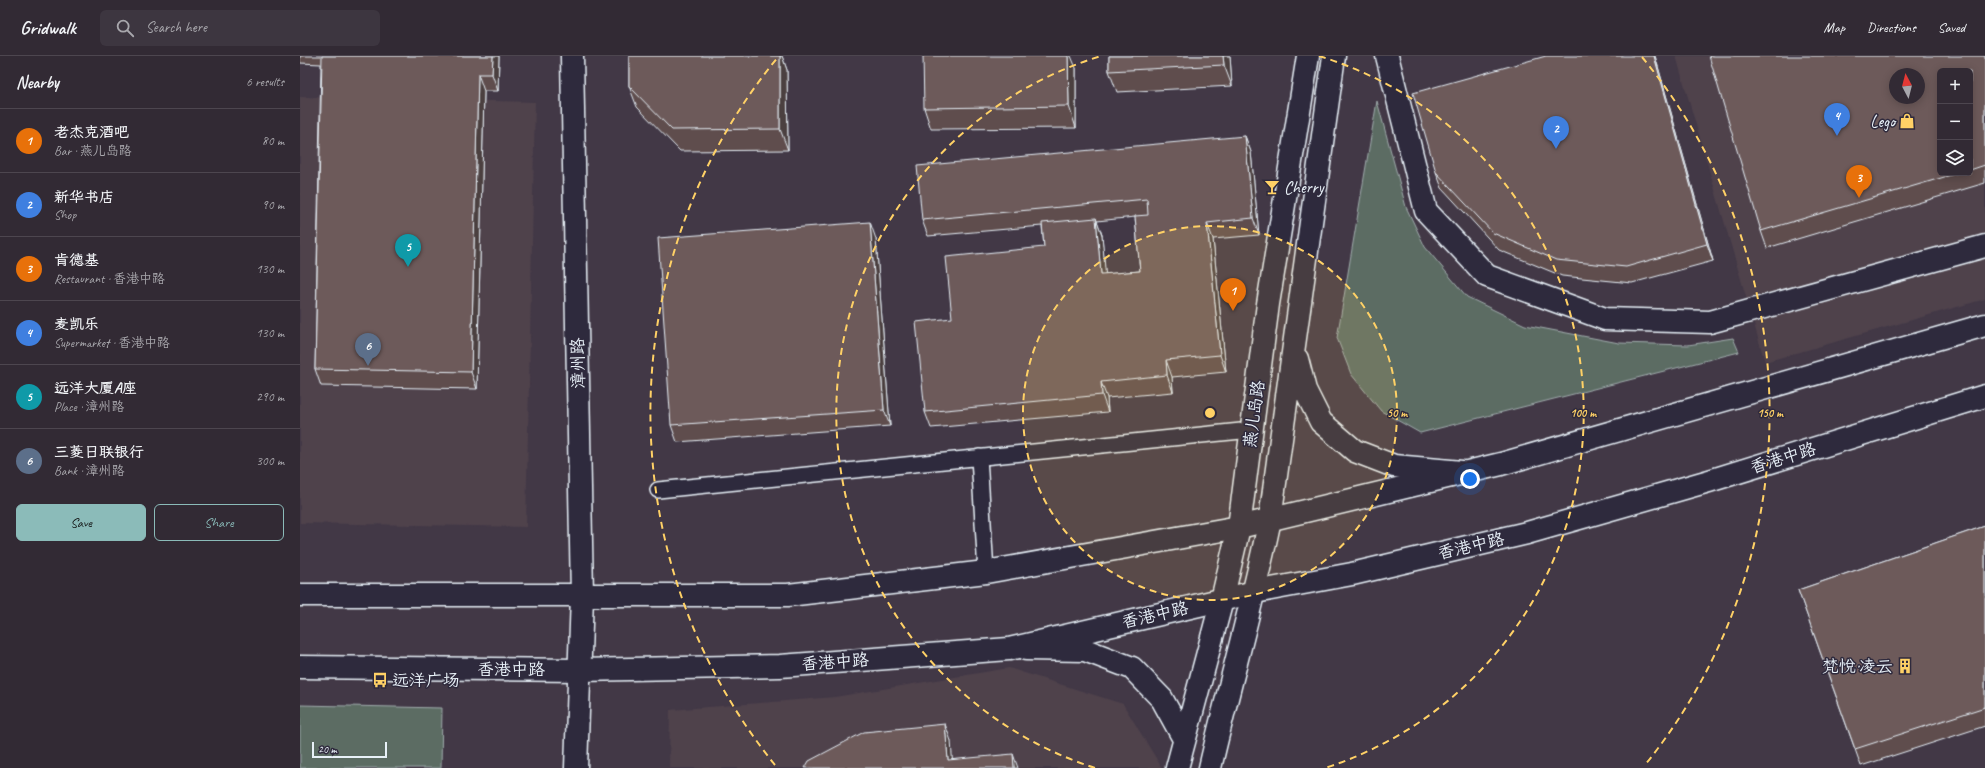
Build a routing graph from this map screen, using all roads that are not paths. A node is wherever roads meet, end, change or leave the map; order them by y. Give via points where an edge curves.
1 (572, 56) edge
2 (1308, 56) edge
3 (1334, 56) edge
4 (1387, 56) edge
5 (1985, 246) edge
6 (1985, 325) edge
7 (1294, 348) junction
8 (1985, 396) edge
9 (1251, 430) junction
10 (978, 457) junction
11 (1464, 472) junction
12 (658, 490) dead end
13 (1270, 519) junction
14 (1239, 527) junction
15 (986, 572) junction
16 (1255, 592) junction
17 (300, 595) edge
18 (582, 596) junction
19 (1222, 600) junction
20 (1009, 649) junction
21 (300, 667) edge
22 (580, 670) junction
23 (1184, 739) junction
24 (576, 768) edge
25 (1177, 768) edge
26 (1210, 768) edge

1 - 18 main road, 漳州路
2 - 9 main road, 燕儿岛路 via 1268,304
3 - 7 main road, 燕儿岛路
4 - 5 main road via 1426,211 1487,276 1605,319 1710,322
6 - 11 main road via 1501,464
7 - 11 main road via 1305,390 1320,422 1355,451 1394,466
7 - 13 main road, 燕儿岛路
8 - 16 main road, 香港中路 via 1709,481 1526,533 1352,574
9 - 10 lane
9 - 14 main road, 燕儿岛路
10 - 12 lane
10 - 15 lane
11 - 13 main road
13 - 14 main road
13 - 16 main road, 燕儿岛路
14 - 15 main road
14 - 19 main road, 燕儿岛路
15 - 18 main road via 788,595
16 - 19 main road, 香港中路
16 - 26 main road, 燕儿岛路
17 - 18 main road
18 - 22 main road, 漳州路
19 - 20 main road, 香港中路
19 - 23 main road, 燕儿岛路
20 - 22 main road, 香港中路 via 780,666
20 - 23 main road via 1085,650 1132,668 1162,699
21 - 22 main road, 香港中路
22 - 24 main road, 漳州路
23 - 25 main road, 燕儿岛路

